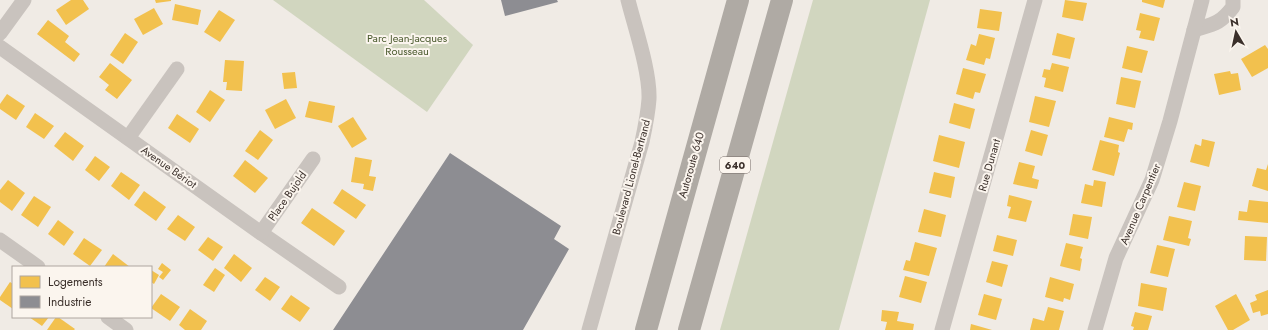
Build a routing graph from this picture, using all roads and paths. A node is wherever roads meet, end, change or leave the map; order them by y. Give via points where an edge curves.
1 (24, 0) edge
2 (628, 0) edge
3 (738, 0) edge
4 (782, 0) edge
5 (1035, 0) edge
6 (1202, 0) edge
7 (1232, 0) edge
8 (1194, 30) junction
9 (0, 33) edge
10 (0, 47) edge
11 (177, 69) dead end
12 (128, 138) junction
13 (313, 159) dead end
14 (261, 233) junction
15 (0, 240) edge
16 (37, 266) edge
17 (339, 287) dead end
18 (109, 318) edge
19 (126, 330) edge
20 (589, 330) edge
21 (646, 330) edge
22 (689, 330) edge
23 (942, 330) edge
24 (1095, 330) edge

1 - 9 street
2 - 20 street, Boulevard Lionel-Bertrand via 646,73 648,113
3 - 21 highway, Autoroute 640
4 - 22 highway, 640
5 - 23 street, Rue Dunant
6 - 8 street, Avenue Carpentier
7 - 8 street via 1233,7 1225,18 1213,25
8 - 24 street, Avenue Carpentier via 1152,180 1116,258
10 - 12 street, Avenue Bériot
11 - 12 street
12 - 14 street, Avenue Bériot
13 - 14 street, Place Bujold
14 - 17 street, Avenue Bériot
15 - 16 street
18 - 19 street

